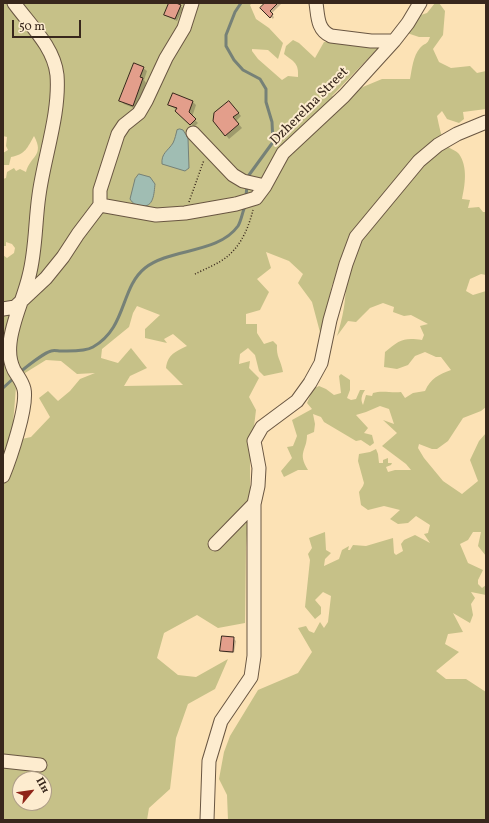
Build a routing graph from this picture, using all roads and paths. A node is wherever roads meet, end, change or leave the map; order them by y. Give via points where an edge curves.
1 (14, 3) edge
2 (192, 3) edge
3 (316, 3) edge
4 (420, 3) edge
5 (394, 40) junction
6 (486, 122) edge
7 (193, 133) dead end
8 (208, 149) junction
9 (265, 186) junction
10 (256, 198) junction
11 (100, 205) junction
12 (185, 213) junction
13 (195, 274) dead end
14 (23, 300) junction
15 (3, 309) edge
16 (3, 476) edge
17 (254, 504) junction
18 (215, 544) dead end
19 (3, 761) edge
20 (40, 765) dead end
21 (207, 820) edge

1 - 14 street via 49,49 57,74 56,102 39,194 30,275
2 - 11 street via 184,28 166,58 146,101 139,113 124,125 118,134 100,190
3 - 5 street via 318,19 325,34 371,41
4 - 5 street, Dzherelna Street
5 - 9 street, Dzherelna Street via 344,96 283,154
6 - 17 street via 438,145 419,161 356,237 332,313 321,363 297,401 262,428 254,441 259,468
7 - 8 street
8 - 9 street via 233,175 243,181
8 - 12 path
9 - 10 street, Dzherelna Street
10 - 12 street
10 - 13 path via 249,226 240,242 228,256
11 - 12 street via 156,215
11 - 14 street via 63,258
14 - 15 street via 15,307
14 - 16 street via 14,324 10,359 24,390 24,400 17,435
17 - 18 street
17 - 21 street via 254,656 251,677 221,721 209,761
19 - 20 street

